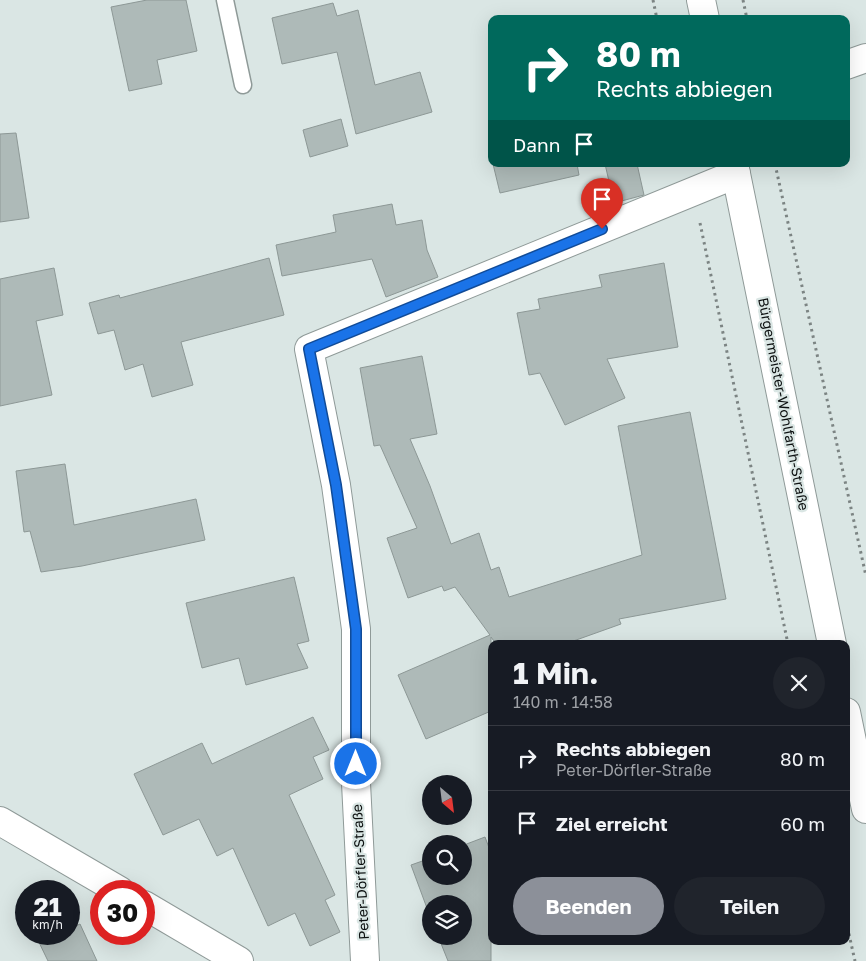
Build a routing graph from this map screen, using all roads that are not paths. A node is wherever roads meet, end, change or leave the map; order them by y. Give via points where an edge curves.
1 (225, 0) edge
2 (701, 0) edge
3 (704, 15) edge
4 (866, 58) edge
5 (850, 64) edge
6 (243, 85) dead end
7 (735, 169) edge
8 (831, 640) edge
9 (850, 732) edge
10 (866, 810) edge
11 (0, 821) edge
12 (101, 880) edge
13 (155, 911) edge
14 (239, 961) edge
15 (365, 961) edge

1 - 6 lane
2 - 3 street
4 - 5 street
7 - 8 street, Bürgermeister-Wohlfarth-Straße
7 - 15 street, Peter-Dörfler-Straße via 693,191 309,349 336,485 356,629 356,783
9 - 10 street
11 - 12 street
13 - 14 street

